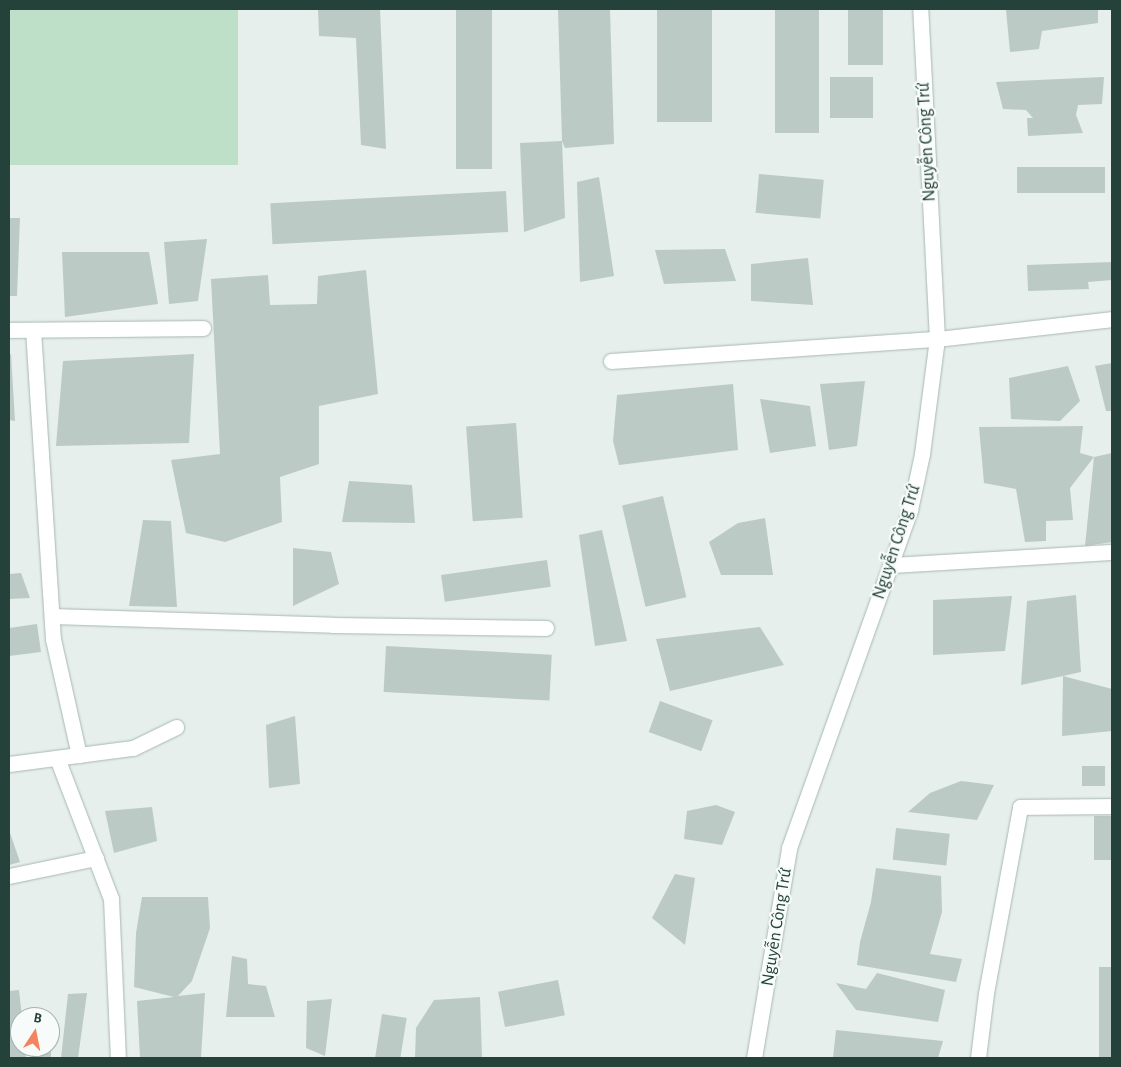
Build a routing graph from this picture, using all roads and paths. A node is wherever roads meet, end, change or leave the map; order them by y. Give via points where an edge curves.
1 (920, 9) edge
2 (1112, 319) edge
3 (203, 328) dead end
4 (9, 330) edge
5 (33, 330) junction
6 (936, 339) junction
7 (611, 361) dead end
8 (1112, 552) edge
9 (892, 565) junction
10 (52, 616) junction
11 (546, 628) dead end
12 (176, 727) dead end
13 (79, 755) junction
14 (57, 758) junction
15 (9, 764) edge
16 (1112, 806) edge
17 (96, 858) junction
18 (9, 876) edge
19 (118, 1058) edge
20 (754, 1058) edge
21 (978, 1058) edge

1 - 6 main road, Nguyễn Công Trứ
2 - 6 main road
3 - 5 main road
4 - 5 main road
5 - 10 main road
6 - 7 main road
6 - 9 main road, Nguyễn Công Trứ via 922,454 910,510
8 - 9 main road
9 - 20 main road, Nguyễn Công Trứ via 789,848
10 - 11 main road
10 - 13 main road via 53,639
12 - 13 main road via 133,748
13 - 14 main road
14 - 15 main road
14 - 17 main road
16 - 21 main road via 1020,807 986,993
17 - 18 main road
17 - 19 main road via 111,899

